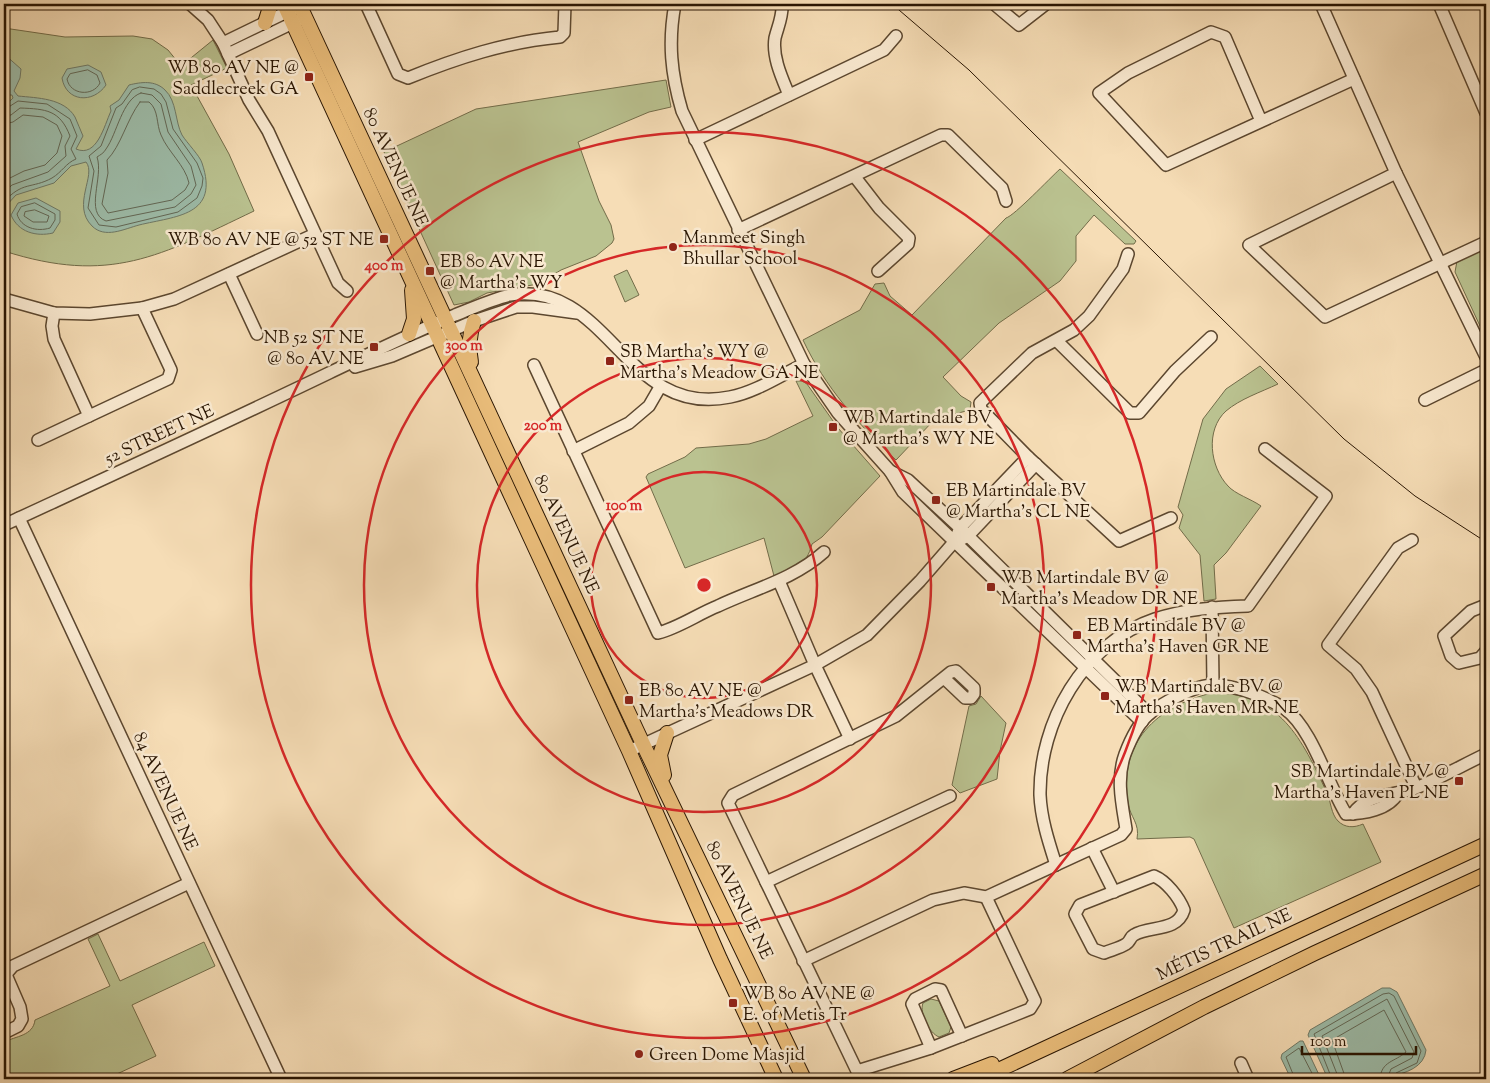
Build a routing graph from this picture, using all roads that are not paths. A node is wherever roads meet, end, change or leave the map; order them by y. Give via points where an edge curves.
1 (190, 4) edge
2 (271, 4) edge
3 (366, 4) edge
4 (565, 4) edge
5 (675, 4) edge
6 (782, 4) edge
7 (994, 4) edge
8 (1046, 4) edge
9 (1321, 4) edge
10 (1439, 4) edge
11 (295, 11) edge
12 (265, 23) junction
13 (896, 36) dead end
14 (223, 43) junction
15 (228, 54) junction
16 (1354, 80) junction
17 (789, 95) junction
18 (1486, 114) edge
19 (1261, 121) junction
20 (695, 140) junction
21 (1396, 172) junction
22 (854, 177) junction
23 (1006, 201) dead end
24 (738, 230) junction
25 (315, 234) junction
26 (1486, 242) edge
27 (1128, 254) dead end
28 (1441, 263) junction
29 (878, 271) dead end
30 (229, 274) junction
31 (410, 274) junction
32 (347, 291) dead end
33 (4, 300) edge
34 (142, 308) junction
35 (54, 313) junction
36 (579, 313) junction
37 (474, 321) junction
38 (449, 325) junction
39 (436, 331) junction
40 (257, 334) dead end
41 (409, 334) junction
42 (1211, 337) dead end
43 (1057, 341) junction
44 (1486, 357) edge
45 (804, 364) junction
46 (534, 365) dead end
47 (1486, 370) edge
48 (329, 374) junction
49 (476, 382) junction
50 (660, 387) junction
51 (1425, 400) dead end
52 (89, 416) junction
53 (38, 440) dead end
54 (1265, 449) dead end
55 (573, 451) junction
56 (1032, 460) junction
57 (890, 471) junction
58 (19, 518) junction
59 (1171, 518) dead end
60 (4, 525) edge
61 (964, 532) junction
62 (1412, 540) dead end
63 (954, 542) junction
64 (824, 552) dead end
65 (779, 581) junction
66 (1486, 605) edge
67 (1212, 607) junction
68 (1484, 658) edge
69 (1088, 662) junction
70 (815, 665) junction
71 (945, 679) dead end
72 (1213, 685) junction
73 (1146, 718) junction
74 (667, 733) junction
75 (850, 739) junction
76 (643, 744) junction
77 (629, 751) junction
78 (1486, 754) edge
79 (1416, 788) junction
80 (950, 796) dead end
81 (671, 802) junction
82 (1486, 844) edge
83 (1092, 848) junction
84 (1056, 865) junction
85 (1486, 874) edge
86 (766, 882) junction
87 (189, 883) junction
88 (1114, 892) junction
89 (986, 897) junction
90 (803, 961) junction
91 (738, 996) junction
92 (4, 1033) edge
93 (962, 1036) junction
94 (931, 1048) junction
95 (1034, 1053) junction
96 (1109, 1059) junction
97 (1241, 1063) dead end
98 (804, 1077) edge
99 (281, 1079) edge
100 (774, 1079) edge
101 (784, 1079) edge
102 (953, 1079) edge
103 (979, 1079) edge
104 (1001, 1079) edge
105 (1067, 1079) edge
106 (1074, 1079) edge
107 (1248, 1079) edge

1 - 14 street via 208,20
2 - 12 main road
3 - 4 street via 398,74 408,78 493,48 560,37 564,33
5 - 20 street via 670,37 674,81 682,111
6 - 17 street via 783,12 775,40 778,68
7 - 8 street via 1019,25
9 - 16 street
10 - 18 street
11 - 12 street
11 - 15 street
11 - 31 main road, 80 AVENUE NE
11 - 38 main road, 80 AVENUE NE
12 - 14 street
13 - 17 street via 884,50
14 - 15 street
15 - 25 street via 249,100 268,131
16 - 19 street
16 - 21 street
17 - 20 street
19 - 19 street via 1166,165 1098,93 1128,73 1212,32 1225,37
20 - 24 street
21 - 28 street
21 - 28 street via 1249,245 1325,317
22 - 23 street via 941,135 948,135 1002,188
22 - 24 street
22 - 29 street via 909,238 908,244
24 - 45 street
25 - 30 street
25 - 32 street via 338,283
26 - 28 street
27 - 43 street via 1123,268 1089,316
28 - 44 street
30 - 34 street via 174,299
30 - 40 street
31 - 39 main road, 80 AVENUE NE
31 - 41 main road via 415,307
33 - 35 street
34 - 35 street via 90,314
34 - 52 street via 171,370 168,379
35 - 52 street via 54,339
36 - 37 street via 516,307
36 - 38 street via 559,299 510,295
36 - 50 street
37 - 38 street
37 - 49 main road via 469,346
38 - 39 street, 52 STREET NE
38 - 49 main road, 80 AVENUE NE
39 - 41 street, 52 STREET NE
39 - 48 street, 52 STREET NE via 392,356
39 - 77 main road, 80 AVENUE NE
41 - 48 street, 52 STREET NE
42 - 43 street via 1175,371 1139,413 1130,413
43 - 56 street via 1032,353 980,402 981,409
45 - 50 street via 732,397 698,398
45 - 57 street via 838,413
46 - 55 street
47 - 51 street
48 - 58 street, 52 STREET NE
49 - 76 main road, 80 AVENUE NE
50 - 55 street via 648,406 629,423
52 - 53 street
54 - 67 street via 1326,496 1248,606
55 - 65 street via 658,633 753,589
56 - 59 street via 1119,541
56 - 61 street
57 - 61 street via 908,480
57 - 63 street via 903,492
58 - 60 street, 52 STREET NE
58 - 87 street, 84 AVENUE NE
61 - 63 street
61 - 69 street
62 - 79 street via 1398,548 1328,645 1356,669 1372,692
63 - 69 street
63 - 70 street via 867,635
64 - 65 street via 811,564
65 - 70 street
66 - 68 street via 1470,611 1444,636 1451,656 1459,663
67 - 69 street via 1153,620 1123,635
67 - 72 street
69 - 73 street
69 - 84 street via 1059,711 1042,762 1040,797
70 - 74 street
70 - 75 street
71 - 75 street via 896,716
72 - 73 street via 1182,694
72 - 79 street via 1254,693 1286,710 1308,736 1346,814 1361,815 1394,801 1398,793
73 - 83 street via 1125,754 1119,785 1126,830
74 - 76 street
74 - 81 main road via 660,755
75 - 86 street via 729,798 728,803
76 - 77 street
76 - 81 main road, 80 AVENUE NE
77 - 91 main road, 80 AVENUE NE
78 - 79 street
80 - 86 street
81 - 98 main road, 80 AVENUE NE
82 - 95 main road, MÉTIS TRAIL NE
83 - 84 street
83 - 88 street
84 - 89 street
85 - 96 main road via 1204,1007
86 - 90 street
87 - 92 street via 13,966 7,977 22,1019 18,1026
87 - 99 street, 84 AVENUE NE
88 - 88 street via 1077,909 1076,914 1098,953 1128,943 1132,935 1147,929 1157,930 1179,920 1184,910 1161,879 1154,876
89 - 90 street via 964,893 933,900
89 - 93 street via 1035,1001 1030,1009
90 - 94 street via 857,1071
91 - 100 main road, 80 AVENUE NE
91 - 101 main road
93 - 94 street
93 - 94 street via 941,990 935,989 915,999 912,1004
95 - 102 main road via 1006,1059
95 - 103 main road, MÉTIS TRAIL NE
95 - 104 main road via 1014,1072
96 - 105 main road
96 - 106 main road
97 - 107 street

